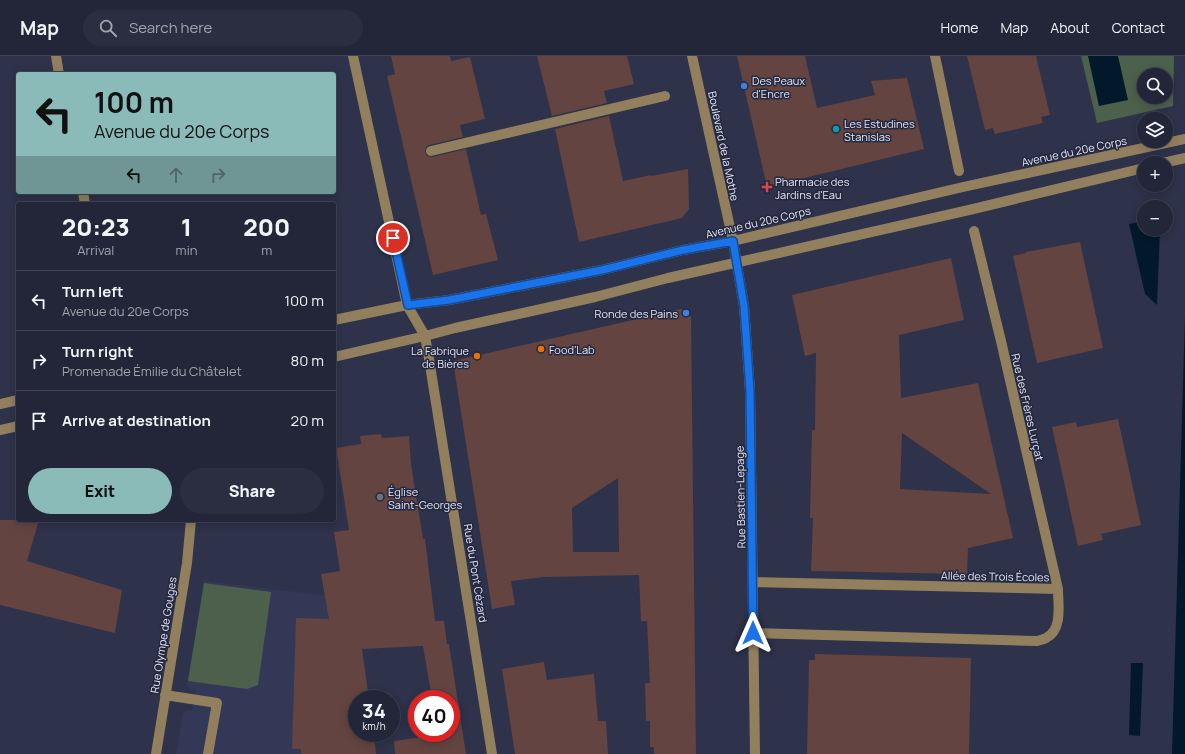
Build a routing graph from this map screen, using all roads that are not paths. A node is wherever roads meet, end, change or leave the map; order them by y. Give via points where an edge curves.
1 (56, 56) edge
2 (353, 56) edge
3 (692, 56) edge
4 (935, 56) edge
5 (59, 72) edge
6 (665, 96) dead end
7 (1185, 139) edge
8 (431, 151) dead end
9 (1185, 158) edge
10 (1173, 161) edge
11 (1137, 170) edge
12 (959, 171) dead end
13 (974, 231) dead end
14 (733, 241) junction
15 (736, 263) junction
16 (408, 305) junction
17 (336, 320) edge
18 (424, 336) junction
19 (336, 357) edge
20 (16, 400) edge
21 (0, 404) edge
22 (16, 426) edge
23 (0, 430) edge
24 (191, 522) edge
25 (753, 582) junction
26 (1058, 589) junction
27 (753, 633) junction
28 (166, 695) junction
29 (156, 754) edge
30 (208, 754) edge
31 (492, 754) edge
32 (755, 754) edge

1 - 5 street
2 - 16 street, Rue du Pont Cézard
3 - 14 street, Boulevard de la Mothe
4 - 12 street
6 - 8 street
7 - 14 street, Avenue du 20e Corps via 963,187
9 - 10 street
11 - 15 street
13 - 26 street, Rue des Frères Lurçat
14 - 15 street, Rue Bastien-Lepage
14 - 16 street, Avenue du 20e Corps via 683,250 602,270 449,300
15 - 18 street
15 - 25 street, Rue Bastien-Lepage via 744,306 750,391
16 - 17 street, Avenue du 20e Corps
16 - 18 street, Rue du Pont Cézard
18 - 19 street
18 - 31 street, Rue du Pont Cézard
20 - 21 street
22 - 23 street
24 - 28 street, Rue Olympe de Gouges via 187,563
25 - 26 street, Allée des Trois Écoles
25 - 27 street, Rue Bastien-Lepage
26 - 27 street, Allée des Trois Écoles via 1059,614 1056,626 1046,638 1036,641
27 - 32 street, Rue Bastien-Lepage
28 - 29 street, Rue Olympe de Gouges
28 - 30 street via 217,703

